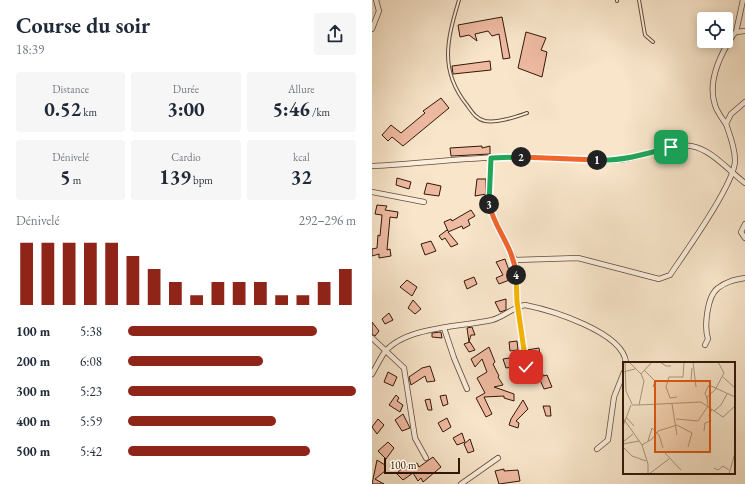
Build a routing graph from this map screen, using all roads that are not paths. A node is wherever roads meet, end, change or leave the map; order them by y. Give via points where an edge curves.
1 (376, 0) edge
2 (459, 0) edge
3 (639, 0) edge
4 (743, 0) edge
5 (372, 29) edge
6 (745, 31) edge
7 (736, 32) junction
8 (653, 42) dead end
9 (745, 102) edge
10 (527, 113) dead end
11 (726, 124) junction
12 (491, 158) junction
13 (372, 166) edge
14 (732, 174) junction
15 (745, 184) edge
16 (372, 192) edge
17 (424, 202) dead end
18 (745, 224) edge
19 (745, 238) edge
20 (515, 260) junction
21 (745, 278) edge
22 (518, 306) junction
23 (444, 328) junction
24 (372, 338) edge
25 (705, 345) dead end
26 (385, 352) junction
27 (626, 362) edge
28 (526, 367) dead end
29 (372, 374) edge
30 (623, 374) edge
31 (467, 389) dead end
32 (597, 449) dead end
33 (426, 458) dead end
34 (498, 458) dead end
35 (461, 484) edge

1 - 5 street via 379,11
2 - 10 lane via 448,41 447,59 462,99 476,117 485,121
3 - 8 lane via 645,35
4 - 7 street
6 - 7 street
7 - 11 street via 717,68 712,85 715,106
9 - 11 street via 731,114
11 - 14 street via 735,160
12 - 13 street
12 - 14 street via 522,156 618,160 671,147 690,146 712,157
12 - 20 street via 490,210
14 - 15 street
14 - 20 street via 722,195 670,275 659,279 578,258
16 - 17 street
18 - 19 street via 741,232
20 - 22 street
21 - 25 street via 729,281 715,291 706,318 708,339
22 - 23 street via 501,317
22 - 27 street via 535,307 578,320 599,331 621,350
22 - 28 street
23 - 26 street via 408,336
23 - 31 street
24 - 26 street
26 - 29 street
26 - 33 street via 404,368 415,438
30 - 32 street via 614,396 608,440
34 - 35 street

